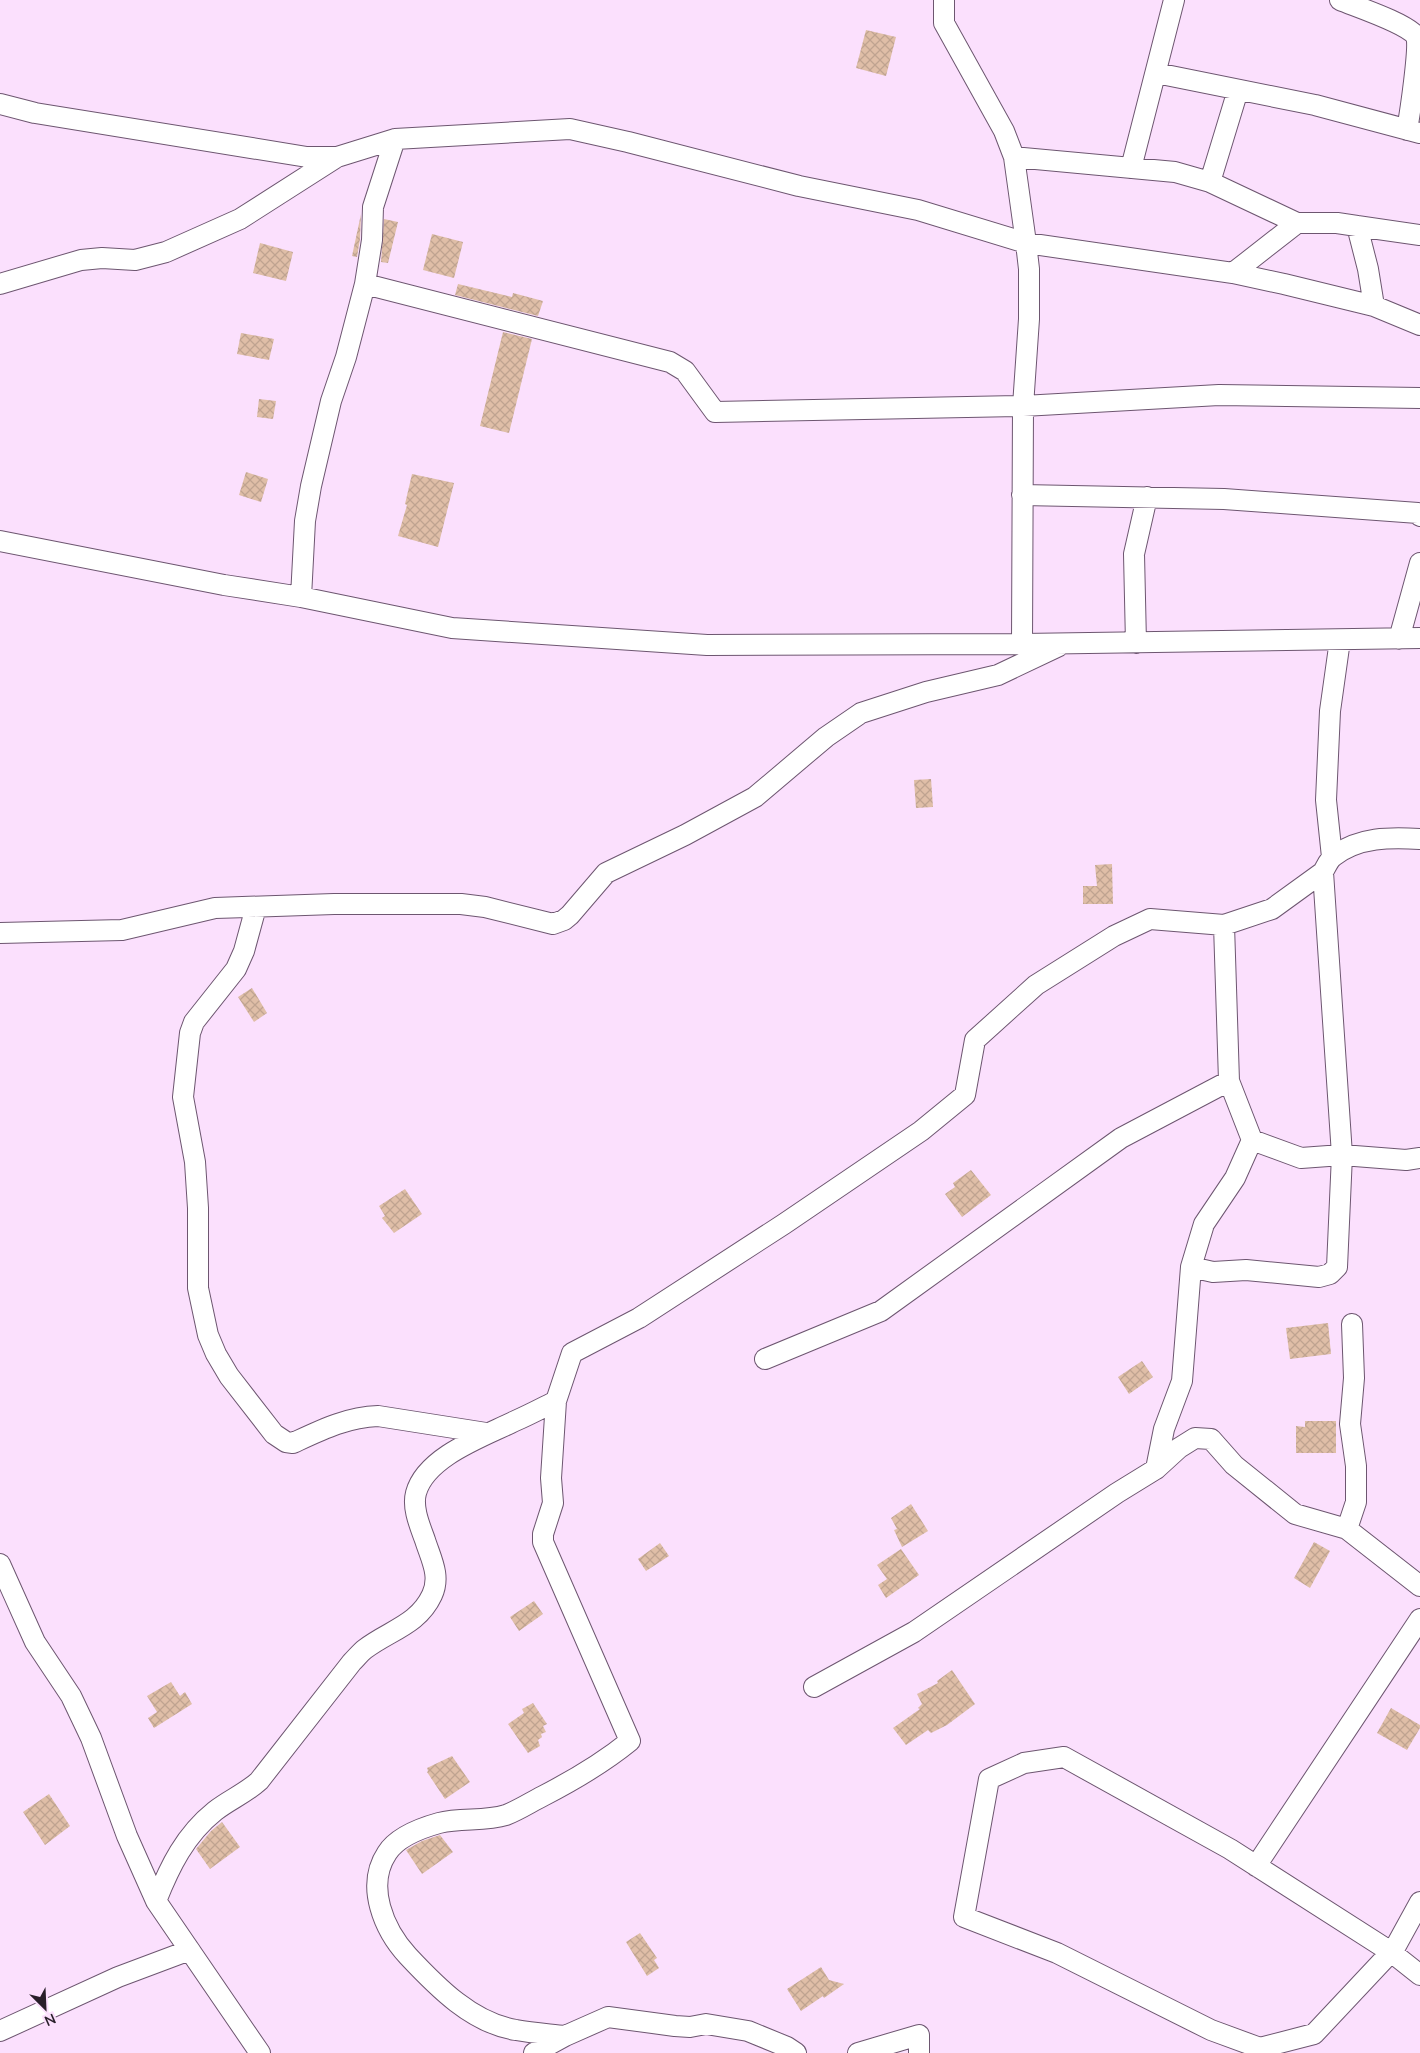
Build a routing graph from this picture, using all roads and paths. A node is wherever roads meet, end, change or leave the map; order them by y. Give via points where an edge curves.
1 (944, 0) edge
2 (1174, 0) edge
3 (1340, 0) edge
4 (1156, 73) junction
5 (1238, 90) junction
6 (0, 104) edge
7 (1413, 132) edge
8 (395, 140) junction
9 (1014, 156) junction
10 (337, 157) junction
11 (1132, 168) junction
12 (1210, 182) junction
13 (1297, 223) junction
14 (1356, 226) junction
15 (1420, 235) edge
16 (1026, 243) junction
17 (1233, 273) junction
18 (0, 284) edge
19 (365, 284) junction
20 (1374, 306) junction
21 (1420, 326) edge
22 (1420, 398) edge
23 (1023, 406) junction
24 (1022, 495) junction
25 (1147, 498) junction
26 (1420, 516) edge
27 (0, 541) edge
28 (1420, 564) edge
29 (301, 597) junction
30 (1420, 638) edge
31 (1399, 639) junction
32 (1340, 640) junction
33 (1136, 643) junction
34 (1022, 644) junction
35 (1063, 644) junction
36 (1420, 839) edge
37 (1328, 864) junction
38 (256, 907) junction
39 (1224, 925) junction
40 (0, 933) edge
41 (1229, 1081) junction
42 (1252, 1140) junction
43 (1342, 1155) junction
44 (1420, 1158) edge
45 (1191, 1267) junction
46 (1352, 1324) dead end
47 (765, 1359) dead end
48 (556, 1401) junction
49 (486, 1433) junction
50 (1156, 1469) junction
51 (1347, 1528) junction
52 (0, 1564) edge
53 (1420, 1586) edge
54 (1420, 1619) edge
55 (814, 1687) dead end
56 (1256, 1866) junction
57 (156, 1901) junction
58 (1420, 1902) edge
59 (190, 1950) junction
60 (1391, 1953) junction
61 (1420, 1975) edge
62 (514, 2030) junction
63 (0, 2031) edge
64 (565, 2036) junction
65 (535, 2052) edge
66 (260, 2053) edge
67 (796, 2053) edge
68 (858, 2053) edge
69 (919, 2053) edge

1 - 9 street via 944,23 1004,131
2 - 4 street
3 - 7 street via 1405,27 1420,43
4 - 5 street
4 - 11 street
5 - 7 street via 1315,105
5 - 12 street
6 - 10 street via 277,153
8 - 10 street
8 - 16 street via 570,130 799,186 909,207
8 - 19 street via 373,207
9 - 11 street
9 - 16 street
10 - 18 street via 240,219 166,252 136,260 82,260
11 - 12 street via 1175,172
12 - 13 street
13 - 14 street
13 - 17 street
14 - 15 street
14 - 20 street
16 - 17 street
16 - 23 street via 1029,319
17 - 20 street
19 - 23 street via 670,362 685,371 715,412
19 - 29 street via 331,401 311,486 305,521
20 - 21 street
22 - 23 street via 1219,395
23 - 24 street
24 - 25 street
24 - 34 street
25 - 26 street via 1224,499 1418,513
25 - 33 street via 1134,554
27 - 29 street
28 - 31 street
29 - 34 street via 452,628 707,646
30 - 31 street
31 - 32 street
32 - 33 street
32 - 37 street via 1330,711 1326,800
33 - 35 street
34 - 35 street
35 - 38 street via 998,675 926,692 861,713 826,737 755,797 606,873 570,915 559,922 552,924 461,904
36 - 37 street via 1386,837 1352,846
37 - 39 street via 1272,909
37 - 43 street
38 - 40 street via 215,908 122,930
38 - 49 street via 236,969 192,1027 185,1067 183,1097 195,1162 198,1208 198,1288 208,1335 216,1354 274,1434 286,1442 293,1443 346,1420 370,1416
39 - 41 street
39 - 48 street via 1150,919 1114,936 1036,985 975,1040 964,1095 921,1132 784,1224 638,1318 572,1353
41 - 42 street
41 - 47 street via 1121,1138 881,1311
42 - 43 street via 1301,1158
42 - 45 street via 1235,1178 1204,1224
43 - 44 street via 1406,1160
43 - 45 street via 1337,1267 1330,1274 1319,1277 1246,1270 1212,1272
45 - 50 street via 1182,1381 1164,1429
46 - 51 street via 1354,1378 1350,1424 1356,1466 1356,1502
48 - 49 street
48 - 62 street via 551,1478 553,1503 543,1542 630,1741 575,1779 507,1814 484,1820 439,1824 399,1841 384,1858 378,1878 381,1912 404,1952 437,1986 466,2008
49 - 57 street via 438,1462 416,1491 416,1514 437,1577 424,1609 365,1649 259,1781 214,1812 195,1830 179,1851
50 - 51 street via 1195,1438 1210,1440 1234,1465 1295,1514
50 - 55 street via 914,1632
51 - 53 street
52 - 57 street via 35,1642 71,1696 91,1738 127,1836
54 - 56 street
56 - 60 street
56 - 60 street via 1064,1757 1024,1763 989,1779 964,1917 1057,1953 1211,2030 1260,2048 1314,2034
57 - 59 street
58 - 60 street
59 - 63 street via 118,1977
59 - 66 street
60 - 61 street
62 - 64 street
62 - 65 street
64 - 65 street
64 - 67 street via 608,2017 675,2026 706,2024 748,2031
68 - 69 street via 919,2035

